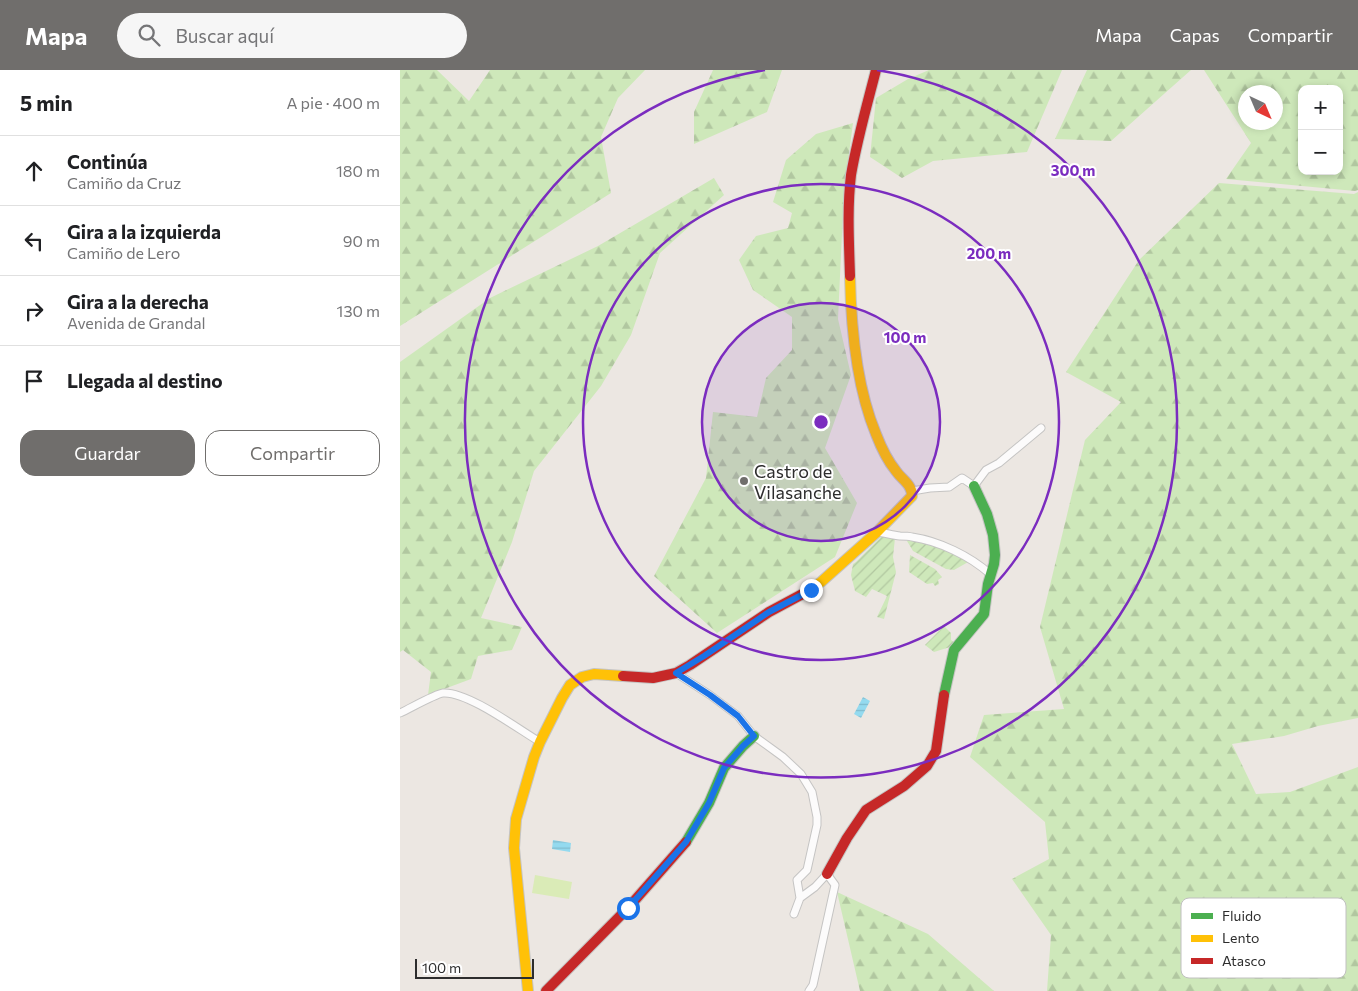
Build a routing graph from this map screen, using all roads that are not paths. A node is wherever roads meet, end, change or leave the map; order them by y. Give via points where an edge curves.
1 (876, 70) edge
2 (1041, 428) dead end
3 (974, 486) junction
4 (912, 491) junction
5 (877, 532) junction
6 (990, 574) junction
7 (676, 673) junction
8 (400, 713) edge
9 (754, 736) junction
10 (540, 742) junction
11 (827, 874) junction
12 (800, 898) junction
13 (794, 914) dead end
14 (528, 991) edge
15 (546, 991) edge
16 (809, 991) edge

1 - 4 street via 852,167 849,260 853,332 870,419 891,463
2 - 3 street via 986,470
3 - 4 street via 962,478 949,487
3 - 6 street via 985,507 994,544 994,564
4 - 5 street via 910,498
5 - 6 street via 912,536 935,543 966,556
5 - 7 street via 816,586 769,612
6 - 11 street via 984,614 954,650 933,757 904,786 866,810
7 - 9 street via 738,716
7 - 10 street via 653,678 602,674 582,677 566,691
8 - 10 street via 441,693 457,695 473,701
9 - 12 street via 801,774 812,792 817,825 807,870 797,880
9 - 15 street via 724,768 709,803 686,842 628,908
10 - 14 street via 516,819 514,848
11 - 12 street
11 - 16 street via 835,885
12 - 13 street

